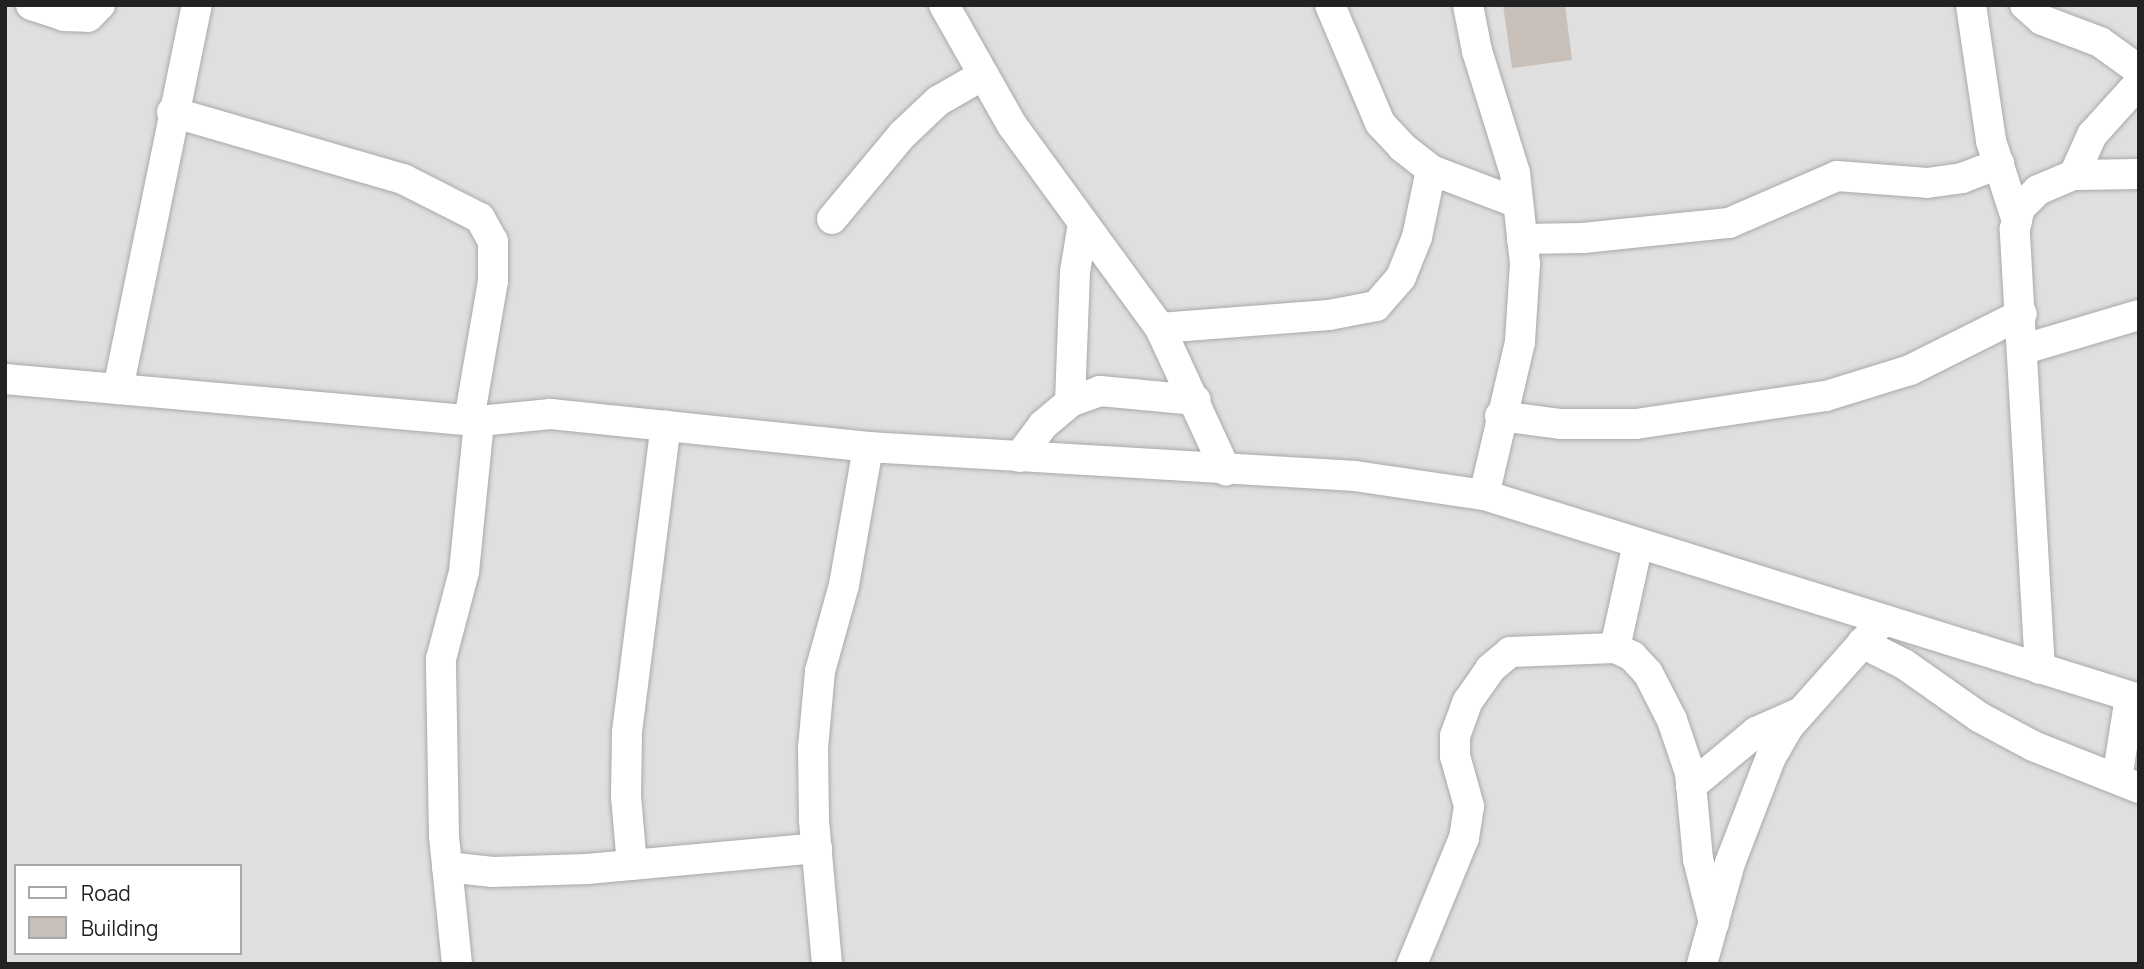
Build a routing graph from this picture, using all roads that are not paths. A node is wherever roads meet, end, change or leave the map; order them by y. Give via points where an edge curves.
1 (31, 5) edge
2 (100, 5) edge
3 (197, 5) edge
4 (1330, 5) edge
5 (1468, 5) edge
6 (1971, 5) edge
7 (2025, 5) edge
8 (951, 8) edge
9 (2139, 70) edge
10 (984, 75) junction
11 (2139, 83) edge
12 (172, 111) junction
13 (1999, 164) junction
14 (1431, 170) junction
15 (2139, 174) edge
16 (2074, 175) junction
17 (1518, 203) junction
18 (832, 219) dead end
19 (2017, 221) junction
20 (1083, 223) junction
21 (1522, 239) junction
22 (2022, 314) junction
23 (2139, 315) edge
24 (1160, 328) junction
25 (2024, 349) junction
26 (5, 379) edge
27 (118, 389) junction
28 (1196, 400) junction
29 (1070, 402) junction
30 (1500, 416) junction
31 (474, 421) junction
32 (666, 425) junction
33 (868, 447) junction
34 (1019, 457) junction
35 (1226, 471) junction
36 (1484, 495) junction
37 (1638, 542) junction
38 (1883, 620) junction
39 (1862, 643) junction
40 (1615, 648) junction
41 (2040, 669) junction
42 (2134, 698) edge
43 (1800, 713) junction
44 (2128, 784) edge
45 (1691, 786) junction
46 (817, 848) junction
47 (632, 865) junction
48 (447, 867) junction
49 (1714, 923) junction
50 (457, 964) edge
51 (827, 964) edge
52 (1412, 964) edge
53 (1702, 964) edge

1 - 2 street via 64,16 88,17
3 - 12 street
4 - 14 street via 1380,123
5 - 17 street via 1477,51 1516,173
6 - 13 street via 1991,141
7 - 9 street via 2042,20 2100,42
8 - 10 street
10 - 18 street via 938,101 911,126
10 - 20 street via 1012,125
11 - 16 street via 2092,135
12 - 27 street
12 - 31 street via 403,179 481,218 493,241 493,281
13 - 19 street
13 - 21 street via 1962,178 1927,183 1837,176 1730,223 1583,238
14 - 17 street
14 - 24 street via 1401,277 1376,306 1329,315
15 - 16 street
16 - 19 street via 2038,191 2020,208
17 - 21 street
19 - 22 street
20 - 24 street
20 - 29 street via 1075,272
21 - 30 street via 1520,342
22 - 25 street
22 - 30 street via 1910,370 1826,396 1636,424 1560,424
23 - 25 street
24 - 28 street
25 - 41 street
26 - 27 street
27 - 31 street
28 - 29 street via 1100,391
28 - 35 street
29 - 34 street via 1043,425
30 - 36 street
31 - 32 street via 551,414
31 - 48 street via 464,572 441,659
32 - 33 street
32 - 47 street via 627,732
33 - 34 street
33 - 46 street via 844,585 820,671 813,748
34 - 35 street
35 - 36 street via 1355,476
36 - 37 street
37 - 38 street
37 - 40 street
38 - 39 street
38 - 41 street
39 - 43 street
39 - 44 street via 1904,664 2011,734
40 - 45 street via 1632,656 1648,673 1679,738
40 - 52 street via 1510,652 1490,669 1468,701 1455,746 1469,806 1464,838
41 - 42 street
42 - 44 street
43 - 45 street via 1756,732
43 - 49 street via 1771,757 1753,798
45 - 49 street via 1698,859
46 - 47 street
46 - 51 street
47 - 48 street via 493,872
48 - 50 street
49 - 53 street

